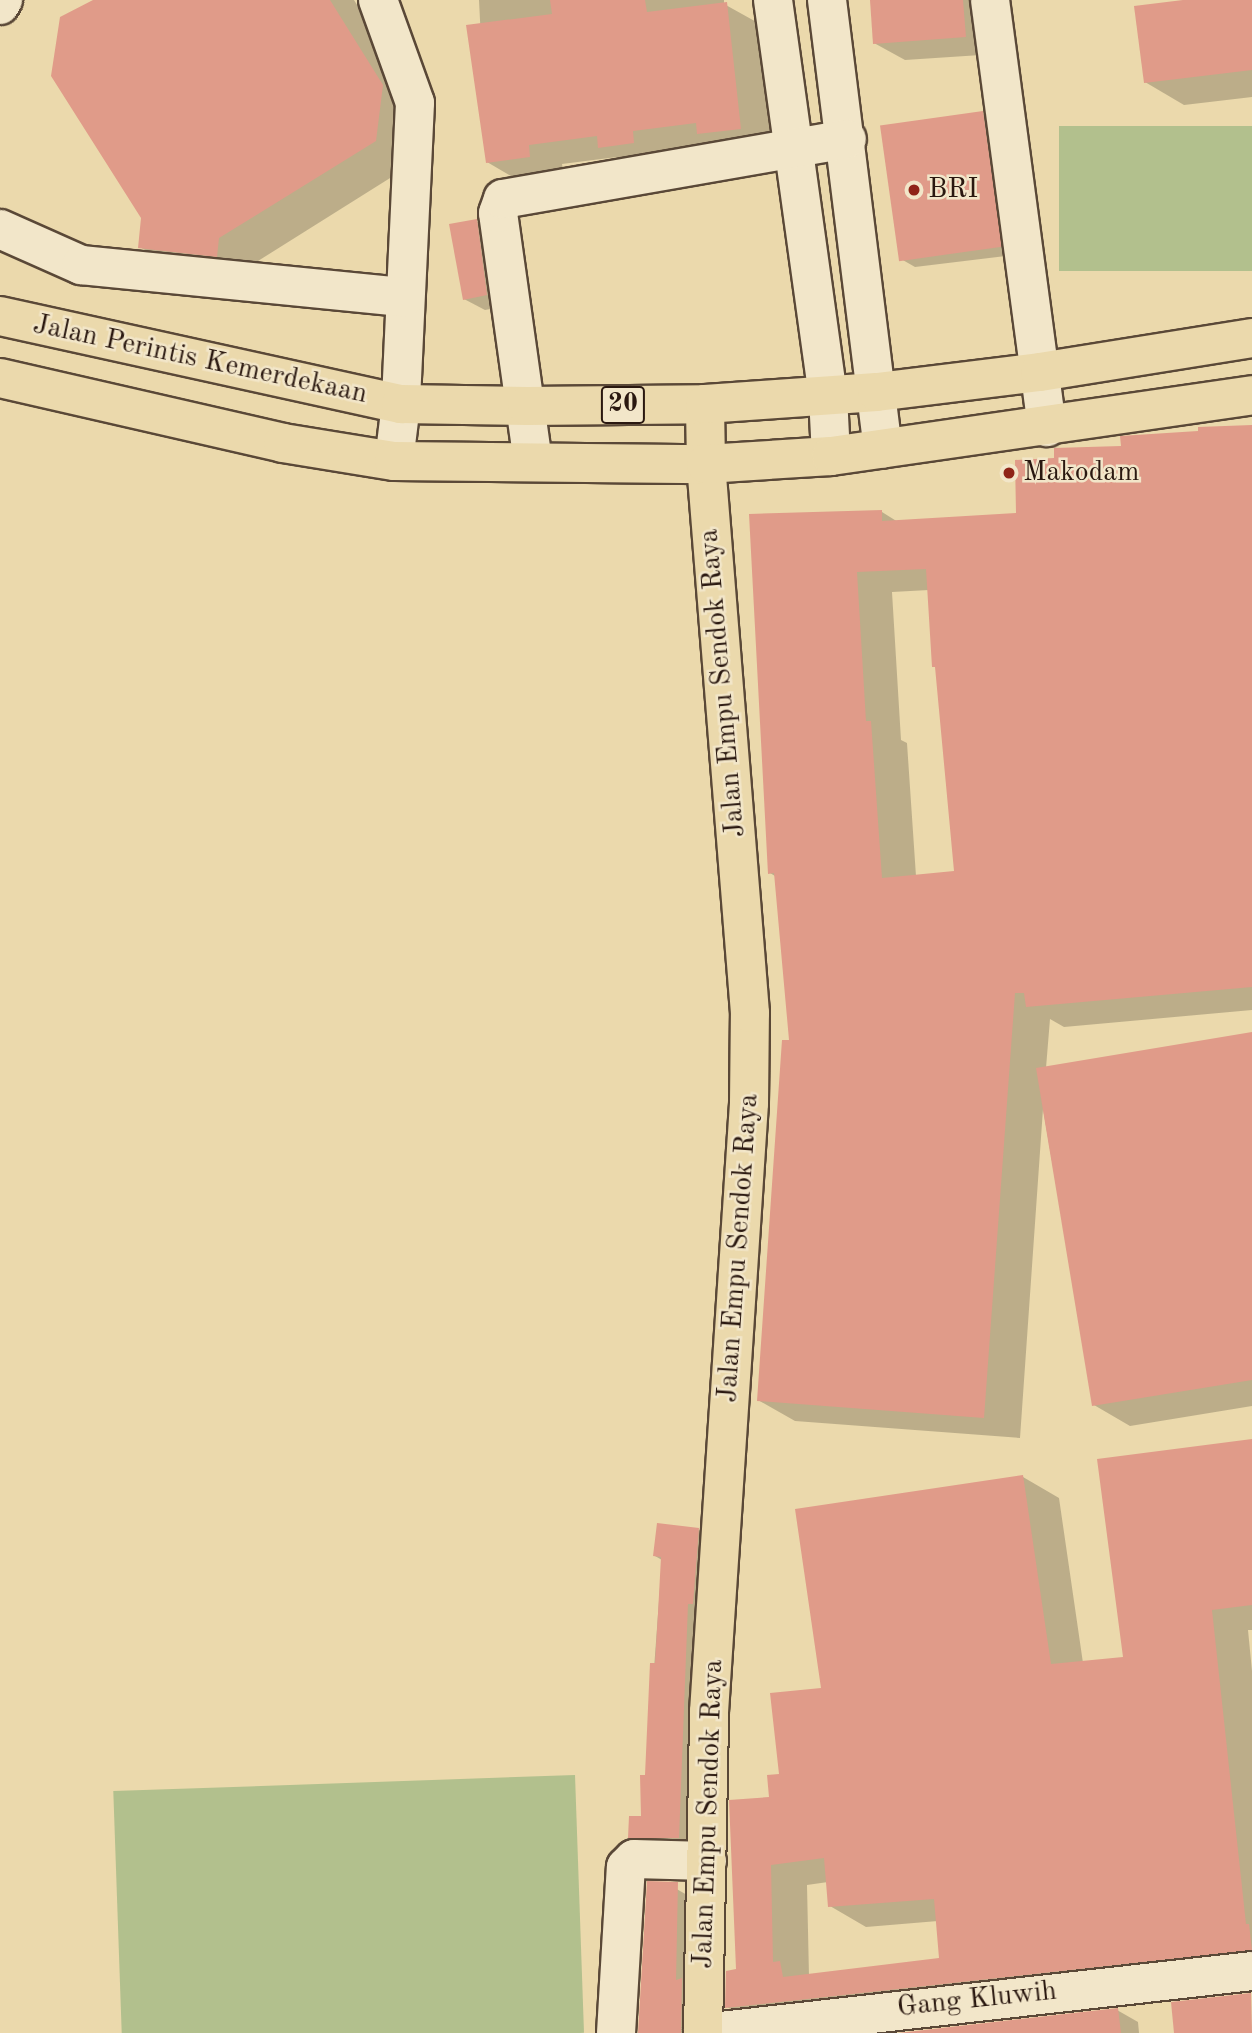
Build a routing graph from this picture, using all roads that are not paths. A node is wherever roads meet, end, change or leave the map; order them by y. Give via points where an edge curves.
1 (3, 0) edge
2 (378, 0) edge
3 (773, 0) edge
4 (827, 0) edge
5 (990, 0) edge
6 (0, 5) edge
7 (847, 139) junction
8 (792, 150) junction
9 (0, 229) edge
10 (404, 298) junction
11 (0, 316) edge
12 (1252, 338) edge
13 (1040, 372) junction
14 (0, 378) edge
15 (877, 392) junction
16 (1252, 395) edge
17 (828, 396) junction
18 (401, 404) junction
19 (705, 404) junction
20 (527, 406) junction
21 (1047, 427) junction
22 (883, 449) junction
23 (831, 456) junction
24 (394, 461) junction
25 (533, 462) junction
26 (706, 464) junction
27 (707, 1861) junction
28 (1252, 1971) edge
29 (616, 2033) edge
30 (703, 2033) edge

1 - 6 street
2 - 10 street via 415,103
3 - 8 street
4 - 7 street
5 - 13 street
7 - 8 street
7 - 15 street
8 - 17 street
8 - 20 street via 503,199 498,213
9 - 10 street via 81,265
10 - 18 street
11 - 18 main road, Jalan Perintis Kemerdekaan / 20
12 - 13 main road, Jalan Perintis Kemerdekaan / 20
13 - 15 main road, Jalan Perintis Kemerdekaan / 20
13 - 21 street
14 - 24 main road, 20 via 283,443
15 - 17 main road, Jalan Perintis Kemerdekaan / 20
15 - 22 street
16 - 21 main road, 20
17 - 19 main road, Jalan Perintis Kemerdekaan / 20
17 - 23 street
18 - 20 main road, Jalan Perintis Kemerdekaan / 20
18 - 24 street, Jalan Perintis Kemerdekaan
19 - 20 main road, Jalan Perintis Kemerdekaan / 20
19 - 26 main road
20 - 25 street
21 - 22 main road, 20
22 - 23 main road, 20
23 - 26 main road, 20
24 - 25 main road, 20
25 - 26 main road, 20
26 - 27 main road, Jalan Empu Sendok Raya via 750,1013 749,1103 709,1712
27 - 29 street via 634,1859 626,1867
27 - 30 main road, Jalan Empu Sendok Raya
28 - 30 street, Gang Kluwih

